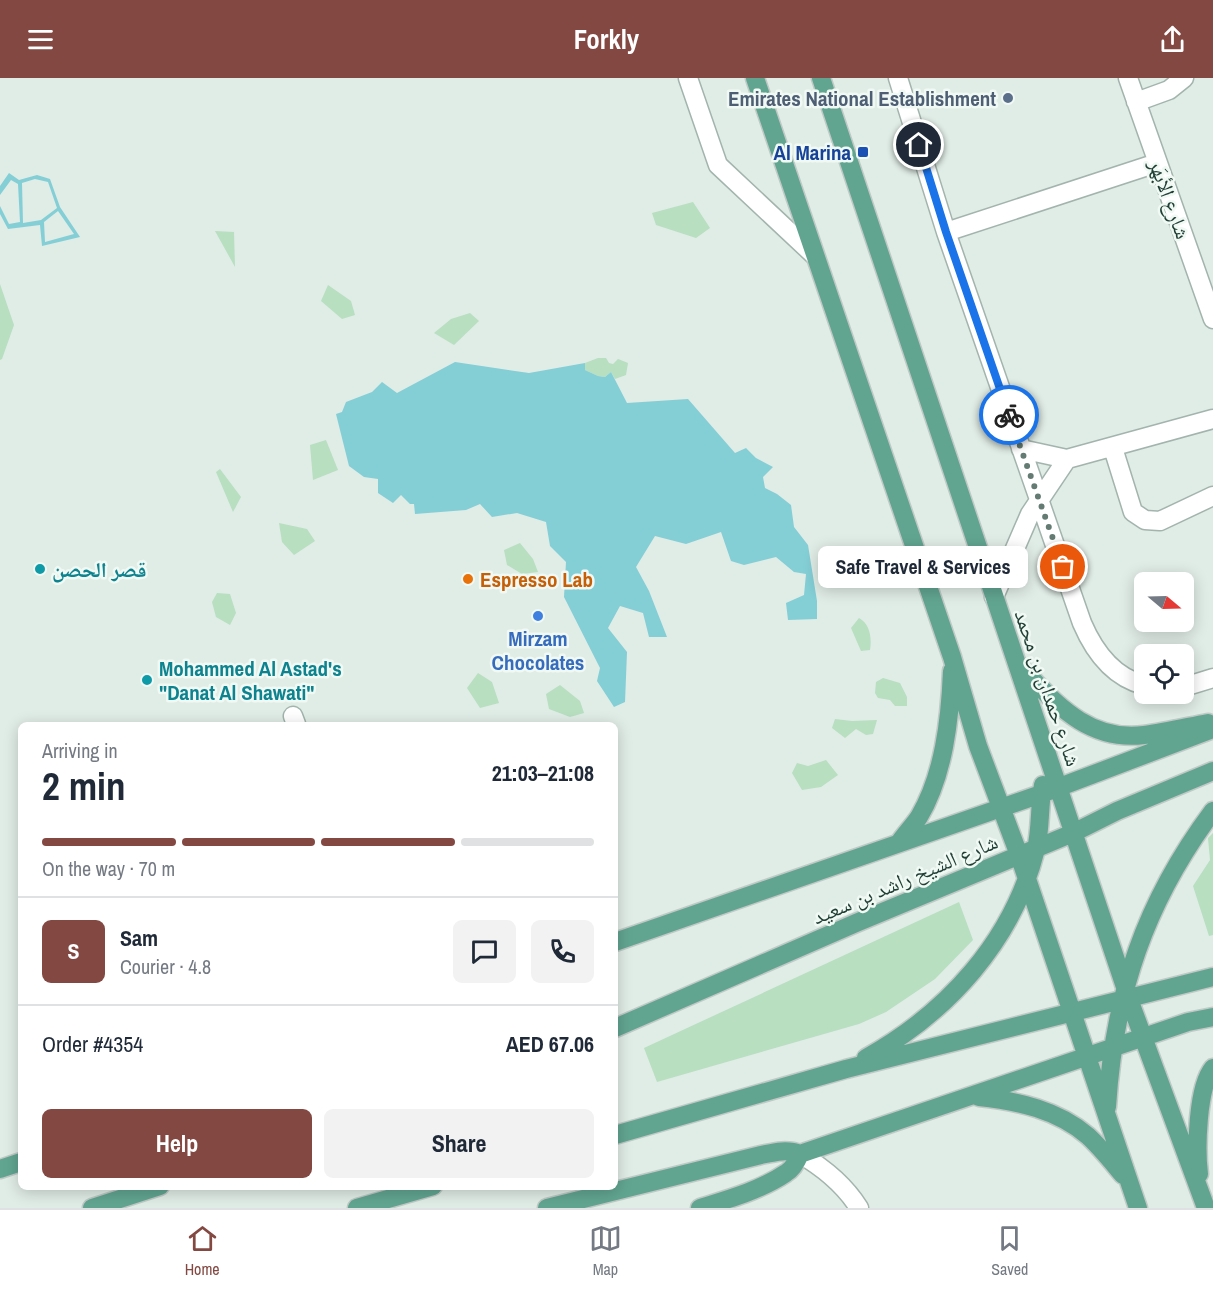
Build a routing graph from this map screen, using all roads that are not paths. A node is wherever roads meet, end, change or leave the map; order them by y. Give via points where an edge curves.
1 (688, 78) edge
2 (755, 78) edge
3 (821, 78) edge
4 (898, 78) edge
5 (1128, 78) edge
6 (1184, 78) edge
7 (1136, 102) junction
8 (1156, 164) junction
9 (946, 232) junction
10 (814, 255) junction
11 (1213, 319) edge
12 (1210, 416) edge
13 (1113, 448) junction
14 (1021, 449) junction
15 (1067, 459) junction
16 (1213, 496) edge
17 (1039, 500) junction
18 (994, 597) junction
19 (952, 657) junction
20 (1016, 663) junction
21 (1213, 678) edge
22 (1134, 680) edge
23 (1194, 684) edge
24 (1213, 722) edge
25 (1213, 729) edge
26 (1213, 771) edge
27 (1050, 791) junction
28 (1002, 808) junction
29 (1213, 811) edge
30 (1073, 833) junction
31 (899, 843) junction
32 (1028, 851) junction
33 (1027, 876) junction
34 (618, 941) edge
35 (1213, 977) edge
36 (1125, 995) junction
37 (1072, 1013) junction
38 (1213, 1017) edge
39 (618, 1027) edge
40 (1144, 1037) junction
41 (1112, 1048) junction
42 (1087, 1057) junction
43 (1213, 1068) edge
44 (846, 1069) junction
45 (974, 1096) junction
46 (1107, 1113) junction
47 (618, 1134) edge
48 (800, 1154) junction
49 (18, 1163) edge
50 (0, 1169) edge
51 (1130, 1182) junction
52 (148, 1190) edge
53 (419, 1190) edge
54 (1204, 1202) edge
55 (92, 1208) edge
56 (357, 1208) edge
57 (547, 1208) edge
58 (700, 1208) edge
59 (859, 1208) edge
60 (1138, 1208) edge

1 - 10 street via 717,165
2 - 10 main road
3 - 18 main road, شارع حمدان بن محمد
4 - 9 street
5 - 7 street, شارع الأبهَر
6 - 7 street via 1169,90
7 - 8 street, شارع الأبهَر
8 - 9 street
8 - 11 street, شارع الأبهَر
9 - 14 street
10 - 19 main road
12 - 13 street
13 - 15 street
13 - 16 street via 1133,512 1145,520 1160,521
14 - 15 street
14 - 17 street
15 - 17 street
17 - 18 street
17 - 22 street via 1090,643 1120,674
18 - 20 main road, شارع حمدان بن محمد
19 - 28 main road via 978,746
19 - 31 main road via 949,711 932,791 918,819
20 - 24 main road via 1072,716 1088,727 1111,734 1143,735
20 - 27 main road, شارع حمدان بن محمد via 1047,755
21 - 23 street
25 - 27 main road, شارع الشيخ راشد بن سعيد
26 - 30 main road, شارع الشيخ راشد بن سعيد
27 - 28 main road, شارع الشيخ راشد بن سعيد
27 - 30 main road, شارع حمدان بن محمد
27 - 32 main road
28 - 31 main road, شارع الشيخ راشد بن سعيد
28 - 32 main road
29 - 36 main road via 1153,910
30 - 32 main road, شارع الشيخ راشد بن سعيد
30 - 36 main road, شارع حمدان بن محمد
31 - 34 main road, شارع الشيخ راشد بن سعيد
32 - 33 main road
32 - 39 main road, شارع الشيخ راشد بن سعيد
33 - 37 main road
33 - 44 main road via 994,945 960,987 895,1042
35 - 36 main road
36 - 37 main road
36 - 40 main road, شارع حمدان بن محمد
36 - 41 main road
37 - 42 main road
37 - 44 main road
38 - 40 main road
40 - 41 main road
40 - 54 main road, شارع حمدان بن محمد
41 - 42 main road
41 - 46 main road
42 - 45 main road
42 - 46 main road
43 - 54 main road via 1206,1082 1198,1129
44 - 47 main road
45 - 48 main road
45 - 51 main road via 1030,1106 1070,1123 1088,1136
46 - 51 main road
48 - 57 main road via 781,1151 761,1155
48 - 58 main road via 787,1173
48 - 59 street via 832,1176
49 - 50 main road
51 - 60 main road
52 - 55 main road
53 - 56 main road

